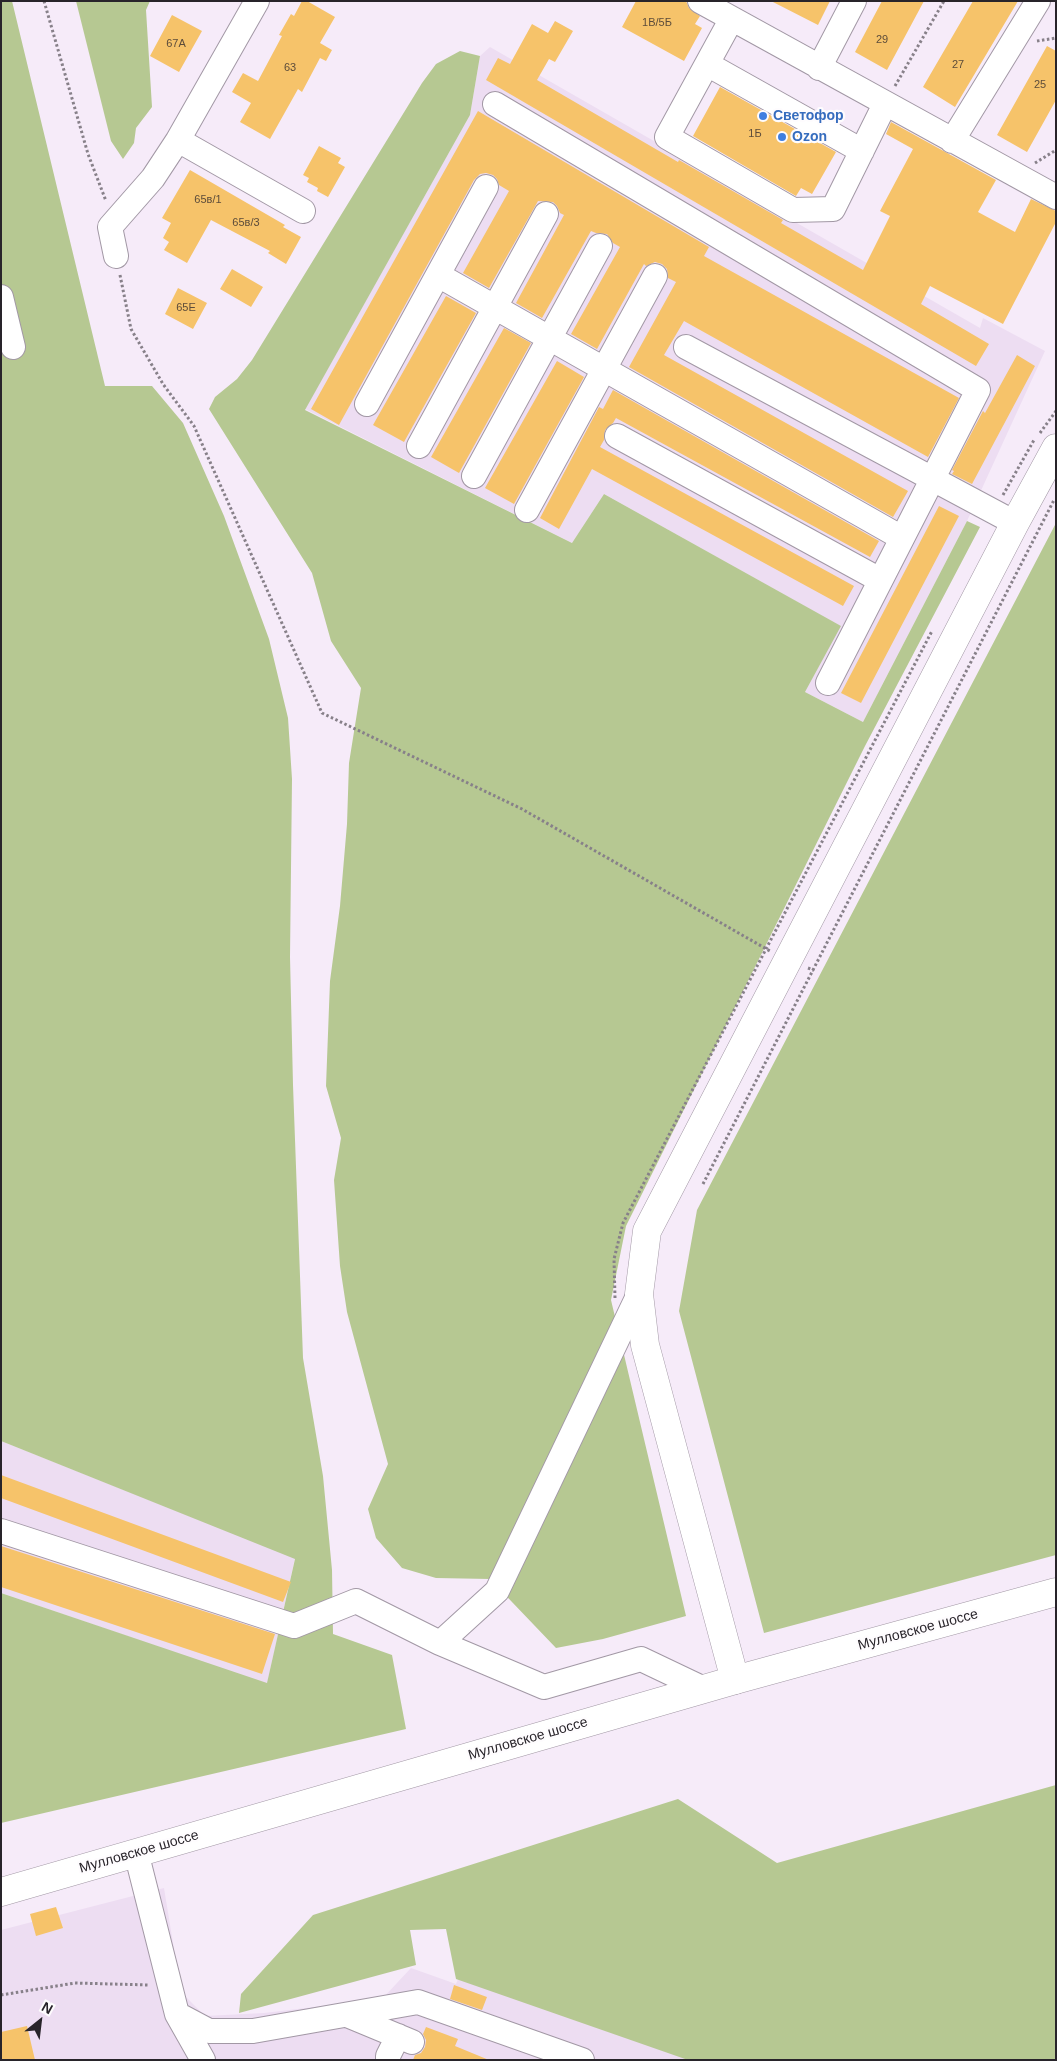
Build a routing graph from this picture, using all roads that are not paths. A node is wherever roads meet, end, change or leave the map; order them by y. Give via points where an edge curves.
1 (257, 1) edge
2 (854, 1) edge
3 (1038, 1) edge
4 (700, 2) edge
5 (731, 20) junction
6 (707, 64) junction
7 (819, 68) junction
8 (495, 104) dead end
9 (885, 104) junction
10 (178, 140) junction
11 (952, 141) junction
12 (862, 151) junction
13 (486, 187) dead end
14 (1056, 197) edge
15 (304, 211) dead end
16 (546, 214) dead end
17 (600, 246) dead end
18 (116, 256) road end
19 (438, 275) junction
20 (655, 276) dead end
21 (1, 297) edge
22 (495, 308) junction
23 (550, 339) junction
24 (686, 346) dead end
25 (13, 347) dead end
26 (604, 370) junction
27 (367, 404) dead end
28 (617, 436) dead end
29 (419, 446) dead end
30 (1056, 448) edge
31 (474, 476) dead end
32 (932, 478) junction
33 (527, 510) dead end
34 (1015, 523) junction
35 (902, 538) junction
36 (880, 580) junction
37 (828, 683) dead end
38 (639, 1294) junction
39 (1, 1531) edge
40 (1056, 1592) edge
41 (440, 1643) junction
42 (734, 1680) junction
43 (704, 1688) junction
44 (136, 1852) junction
45 (1, 1892) edge
46 (177, 2014) junction
47 (347, 2015) junction
48 (194, 2056) edge
49 (388, 2060) edge
50 (582, 2060) edge

1 - 10 lane
2 - 7 lane
3 - 11 lane
4 - 5 lane
5 - 6 lane
5 - 7 lane
6 - 12 lane
6 - 12 lane via 667,138 793,210 833,209
7 - 9 lane
8 - 32 lane via 978,390
9 - 11 lane
9 - 12 lane
10 - 15 lane
10 - 18 lane via 153,178 110,227
11 - 14 lane
13 - 19 lane
16 - 22 lane
17 - 23 lane
19 - 22 lane
19 - 27 lane
20 - 26 lane
21 - 25 lane
22 - 23 lane
22 - 29 lane
23 - 26 lane
23 - 31 lane
24 - 32 lane
26 - 33 lane
26 - 35 lane
28 - 36 lane
30 - 34 main road
32 - 34 lane
32 - 35 lane
34 - 38 main road via 647,1231
35 - 36 lane
36 - 37 lane
38 - 41 lane via 497,1591
38 - 42 main road via 645,1345
39 - 41 lane via 294,1626 356,1601
40 - 42 main road, Мулловское шоссе
41 - 43 lane via 544,1687 641,1659
42 - 43 main road, Мулловское шоссе
43 - 44 main road, Мулловское шоссе
44 - 45 main road, Мулловское шоссе
44 - 46 lane
46 - 47 lane via 208,2032 253,2031
46 - 48 lane
47 - 49 lane via 405,2039 388,2056
47 - 50 lane via 418,2002

